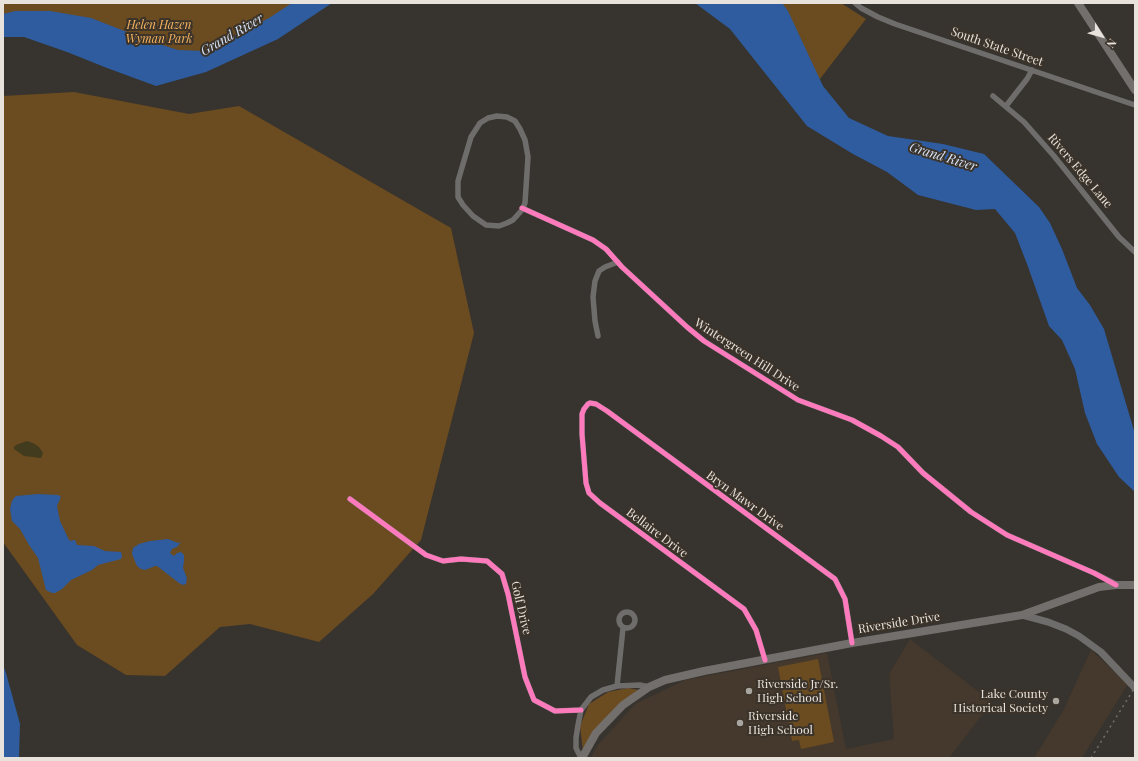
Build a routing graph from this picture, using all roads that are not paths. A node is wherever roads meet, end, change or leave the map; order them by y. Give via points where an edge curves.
1 (855, 3) edge
2 (1078, 3) edge
3 (1032, 70) junction
4 (1135, 90) edge
5 (993, 96) dead end
6 (1135, 104) edge
7 (1006, 106) junction
8 (522, 208) junction
9 (1135, 252) edge
10 (618, 262) junction
11 (598, 336) dead end
12 (588, 404) joint
13 (350, 499) dead end
14 (1116, 585) junction
15 (1135, 585) edge
16 (1022, 615) junction
17 (623, 628) dead end
18 (852, 643) junction
19 (765, 660) junction
20 (617, 686) junction
21 (649, 687) junction
22 (1135, 688) edge
23 (581, 710) junction
24 (582, 758) edge

1 - 3 street, South State Street via 878,17
2 - 4 main road
3 - 6 street, South State Street
3 - 7 street
5 - 7 street, Rivers Edge Lane
7 - 9 street, Rivers Edge Lane via 1024,122 1119,237
8 - 8 street via 508,223 498,226 486,225 468,211 458,198 458,181 471,137 480,123 488,118 502,116 515,121 525,140 528,157 525,203
8 - 10 street, Wintergreen Hill Drive via 593,240
10 - 11 street via 599,271 595,281 594,321
10 - 14 street, Wintergreen Hill Drive via 704,341 798,400 852,420 881,436 898,447 923,472 971,512 1007,536
12 - 18 street, Bryn Mawr Drive via 596,404 607,411 834,579 845,599
12 - 19 street, Bellaire Drive via 582,414 582,434 589,493 744,610 756,630
13 - 23 street, Golf Drive via 426,555 443,561 487,561 502,574 525,677 534,700 555,711
14 - 15 main road
14 - 16 main road via 1099,587
16 - 18 main road, Riverside Drive
16 - 22 street, Riverside Drive via 1054,624 1079,636 1101,652
17 - 20 street
18 - 19 main road, Riverside Drive
19 - 21 main road, Riverside Drive via 698,672 665,680
20 - 21 street
20 - 23 street via 593,695
21 - 24 main road, Riverside Drive via 612,716 596,734
23 - 24 street via 576,748

